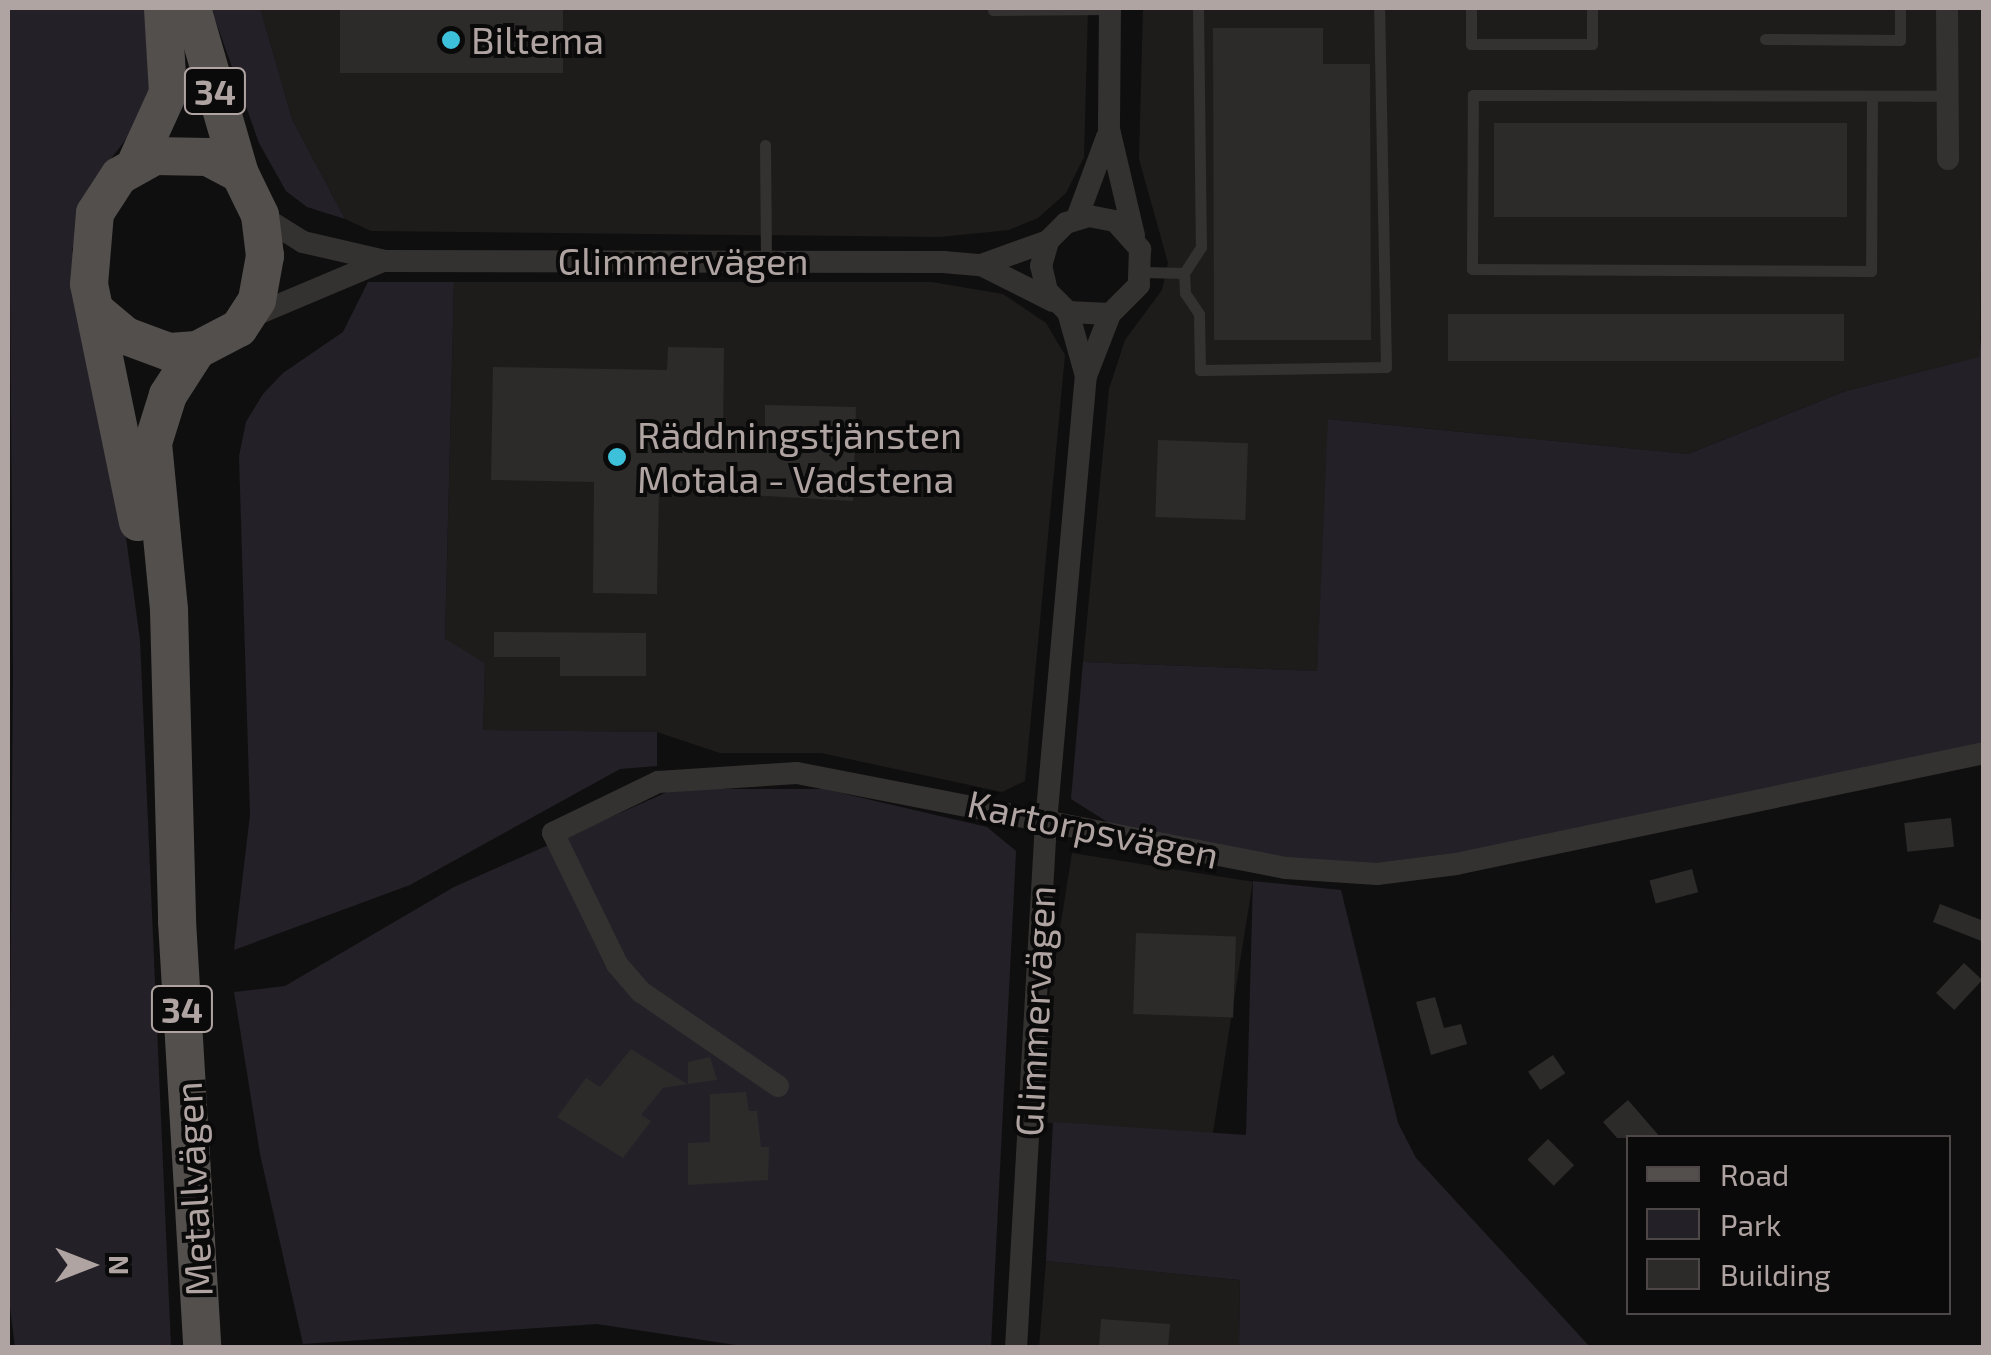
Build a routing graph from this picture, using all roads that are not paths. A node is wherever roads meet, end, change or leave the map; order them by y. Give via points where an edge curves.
1 (164, 8) edge
2 (192, 8) edge
3 (1110, 8) edge
4 (1198, 8) edge
5 (1380, 8) edge
6 (1470, 8) edge
7 (1592, 8) edge
8 (1900, 8) edge
9 (1947, 8) edge
10 (993, 10) edge
11 (1765, 39) dead end
12 (1872, 96) junction
13 (1947, 96) junction
14 (1109, 128) junction
15 (766, 145) dead end
16 (1948, 159) dead end
17 (137, 162) junction
18 (240, 174) junction
19 (260, 215) junction
20 (1077, 218) junction
21 (1134, 238) junction
22 (1048, 240) junction
23 (385, 260) junction
24 (766, 261) junction
25 (981, 265) junction
26 (1142, 272) junction
27 (1184, 273) junction
28 (1061, 307) junction
29 (96, 311) junction
30 (1110, 314) junction
31 (249, 317) junction
32 (197, 350) junction
33 (1086, 376) junction
34 (166, 671) junction
35 (1984, 753) edge
36 (1046, 822) junction
37 (778, 1086) dead end
38 (202, 1348) edge
39 (1016, 1348) edge

1 - 17 main road, 34 via 168,93
2 - 18 main road, 34
3 - 10 lane
3 - 14 street
4 - 27 lane via 1201,246
5 - 27 lane via 1386,368 1200,370 1199,314 1185,293
6 - 7 lane via 1472,44 1592,44
8 - 11 lane via 1900,40
9 - 13 street
12 - 12 lane via 1473,95 1472,270 1871,271
12 - 13 lane
13 - 16 street
14 - 20 street
14 - 21 street
15 - 24 lane
17 - 18 main road, 34 via 188,154
17 - 29 main road, 34 via 96,213 87,261
18 - 19 main road, 34
19 - 23 street, Glimmervägen via 303,242
19 - 31 main road, 34 via 262,279
20 - 21 street via 1102,216
20 - 22 street, Glimmervägen
21 - 26 street
22 - 25 street, Glimmervägen
22 - 28 street, Glimmervägen via 1041,266
23 - 24 street, Glimmervägen
23 - 31 street, Glimmervägen
24 - 25 street, Glimmervägen
25 - 28 street, Glimmervägen
26 - 27 lane
26 - 30 street, Glimmervägen via 1132,298
28 - 30 street, Glimmervägen
28 - 33 street, Glimmervägen
29 - 32 main road via 141,343
29 - 34 main road, Metallvägen / 34
30 - 33 street, Glimmervägen
31 - 32 main road, 34
32 - 34 main road, Metallvägen / 34 via 168,395 153,444 166,557
33 - 36 street, Glimmervägen
34 - 38 main road, Metallvägen / 34
35 - 36 street, Kartorpsvägen via 1409,872 1286,868
36 - 37 street, Kartorpsvägen via 839,777 754,771 645,786 553,833 610,951 641,992
36 - 39 street, Glimmervägen

